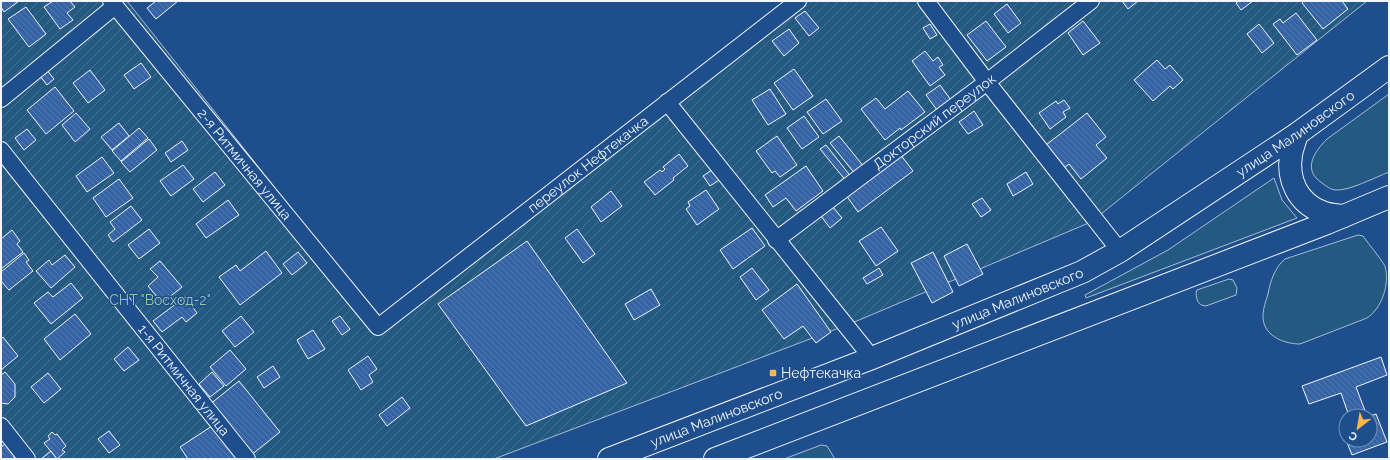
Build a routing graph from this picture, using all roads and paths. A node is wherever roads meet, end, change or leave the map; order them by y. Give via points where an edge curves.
1 (798, 1) edge
2 (926, 1) edge
3 (1091, 1) edge
4 (113, 4) edge
5 (1389, 67) edge
6 (987, 82) junction
7 (1, 99) edge
8 (667, 102) junction
9 (1297, 134) junction
10 (1, 150) edge
11 (1389, 197) edge
12 (1344, 216) junction
13 (776, 240) junction
14 (1120, 251) junction
15 (378, 327) joint
16 (872, 358) junction
17 (1, 426) edge
18 (27, 459) edge
19 (247, 459) edge
20 (609, 459) edge
21 (715, 459) edge

1 - 8 street, переулок Нефтекачка
2 - 6 street
3 - 6 street, Докторский переулок
4 - 7 street
4 - 15 street, 2-я Ритмичная улица
5 - 9 highway, улица Малиновского
6 - 13 street, Докторский переулок
6 - 14 street
8 - 13 street
8 - 15 street, переулок Нефтекачка
9 - 12 highway via 1290,162 1297,192 1312,207 1323,213
9 - 14 highway, улица Малиновского
10 - 19 street, 1-я Ритмичная улица
11 - 12 highway
12 - 21 highway
13 - 16 street
14 - 16 highway, улица Малиновского via 1082,272
16 - 20 highway, улица Малиновского
17 - 18 street

